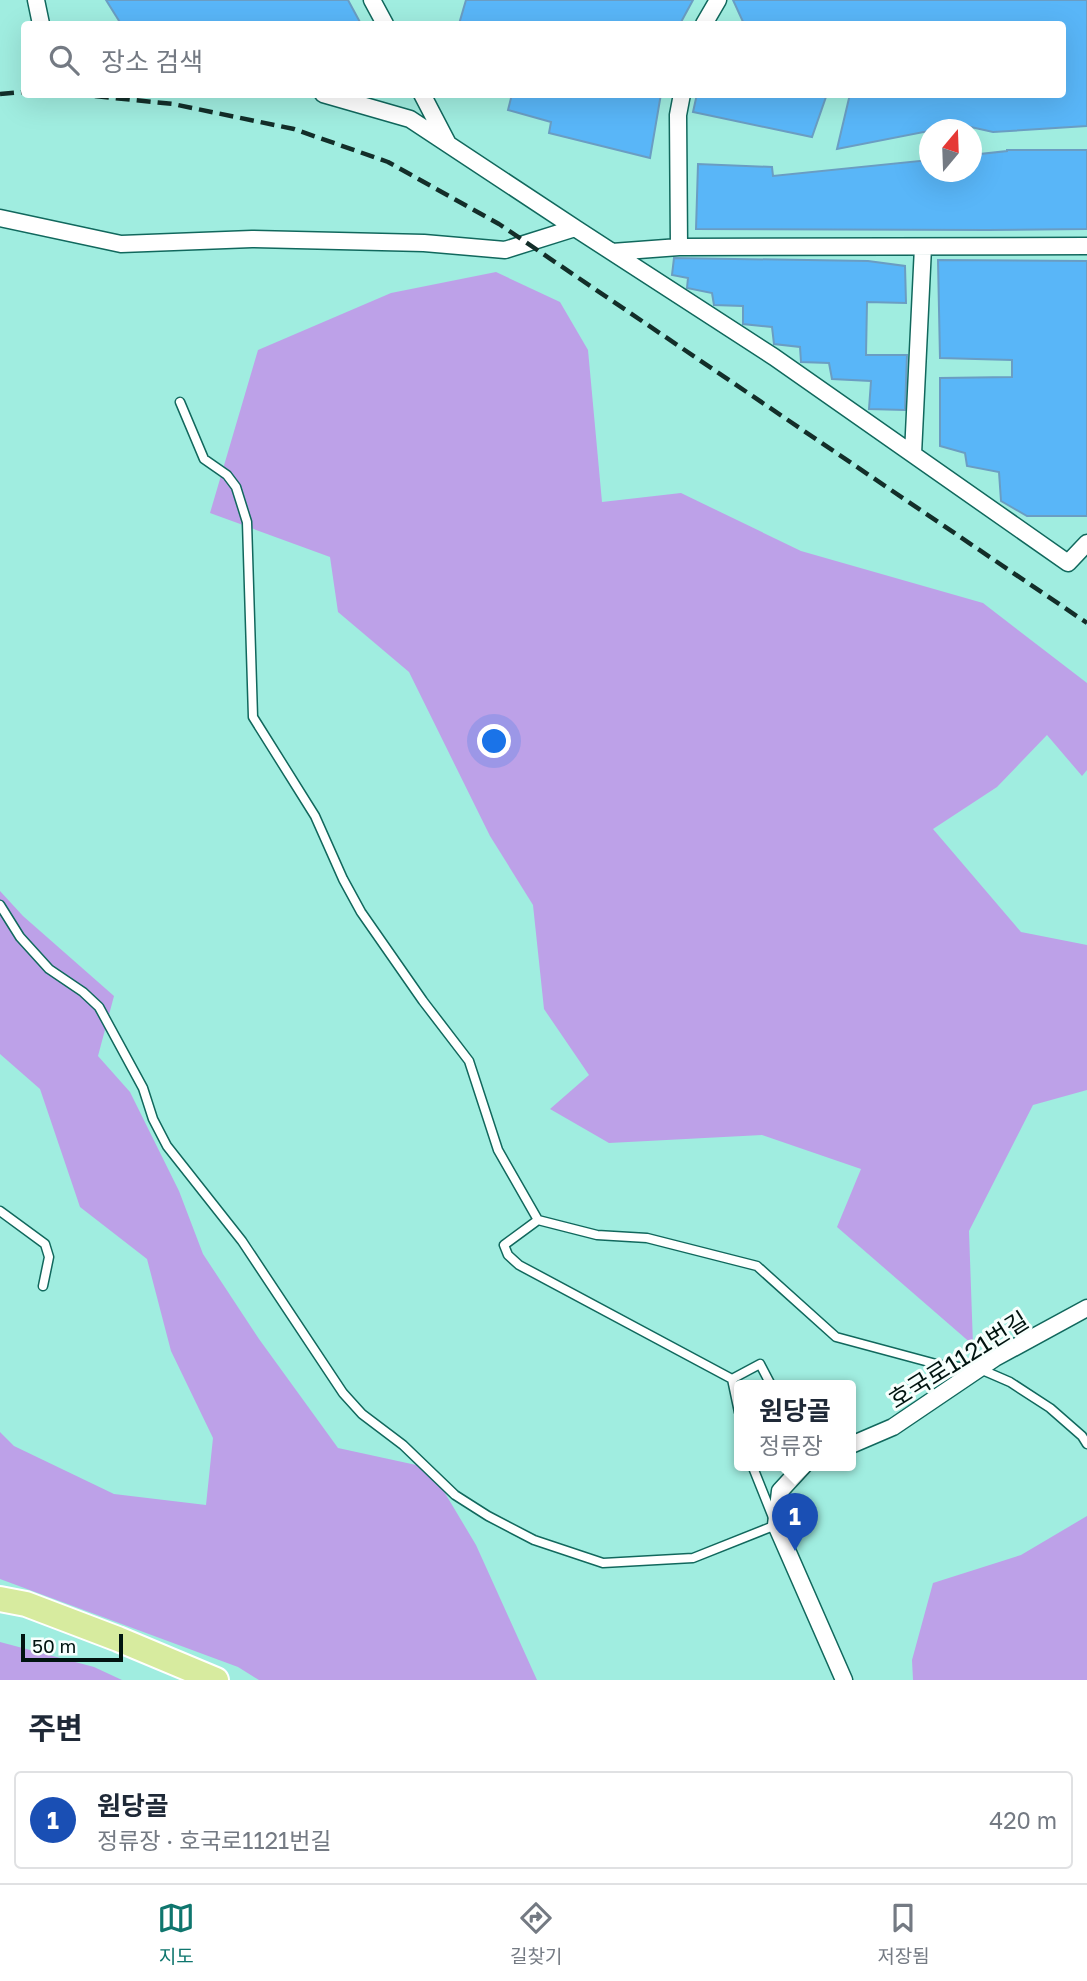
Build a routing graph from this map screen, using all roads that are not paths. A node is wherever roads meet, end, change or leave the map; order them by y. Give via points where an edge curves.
1 (36, 0) edge
2 (372, 0) edge
3 (718, 0) edge
4 (40, 21) edge
5 (383, 21) edge
6 (706, 21) edge
7 (337, 98) edge
8 (424, 98) edge
9 (681, 98) edge
10 (449, 145) junction
11 (0, 218) edge
12 (575, 228) junction
13 (1087, 246) edge
14 (679, 247) junction
15 (923, 247) junction
16 (612, 252) junction
17 (180, 402) dead end
18 (912, 454) junction
19 (1087, 543) edge
20 (0, 905) edge
21 (0, 1212) edge
22 (537, 1220) junction
23 (43, 1286) dead end
24 (1087, 1308) edge
25 (980, 1369) junction
26 (732, 1380) junction
27 (768, 1380) edge
28 (734, 1389) edge
29 (856, 1443) edge
30 (1087, 1444) edge
31 (754, 1471) edge
32 (798, 1471) edge
33 (776, 1525) junction
34 (0, 1599) edge
35 (0, 1614) edge
36 (183, 1680) edge
37 (216, 1680) edge
38 (844, 1680) edge

1 - 4 street
2 - 5 street
3 - 6 street
7 - 10 street via 410,119
8 - 10 street
9 - 14 street
10 - 12 street
11 - 12 street via 121,244 252,239 505,250
12 - 16 street
13 - 15 street
14 - 15 street
14 - 16 street
15 - 18 street
16 - 18 street
17 - 22 lane via 204,459 236,487 247,522 253,717 315,816 361,912 469,1061 498,1150
18 - 19 street via 1068,562
20 - 33 lane via 20,937 49,969 99,1007 142,1088 166,1146 242,1241 343,1393 455,1495 534,1540 603,1563 693,1558
21 - 23 lane via 45,1244 50,1257
22 - 25 lane via 597,1236 647,1238 757,1266 835,1337 940,1365
22 - 26 lane via 504,1245 519,1265
24 - 25 street, 호국로1121번길
25 - 29 street, 호국로1121번길 via 893,1427
25 - 30 lane via 1051,1408
26 - 27 lane via 760,1364
26 - 28 lane
31 - 33 lane
32 - 33 street via 780,1490
33 - 38 street
34 - 37 main road via 26,1604
35 - 36 main road via 27,1619

